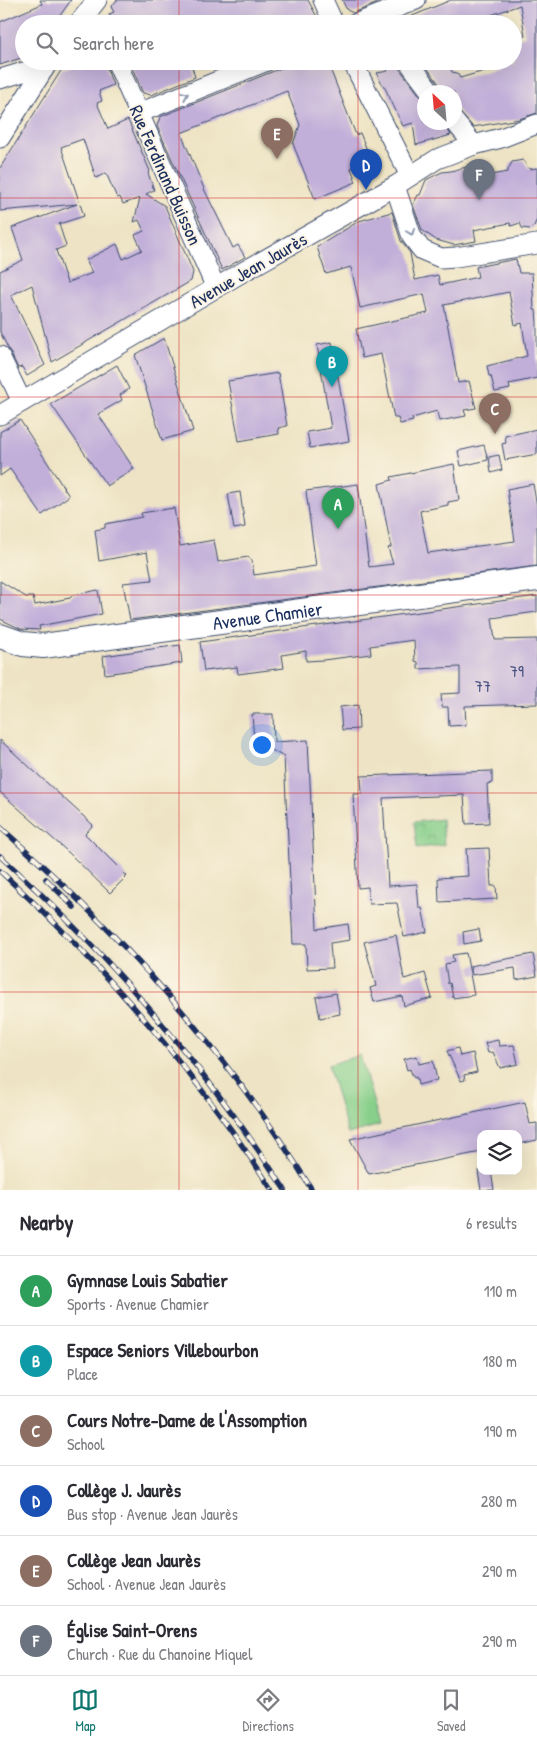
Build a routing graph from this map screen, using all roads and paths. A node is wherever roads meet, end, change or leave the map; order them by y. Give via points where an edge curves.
1 (323, 0) edge
2 (416, 0) edge
3 (330, 15) edge
4 (391, 15) edge
5 (30, 70) edge
6 (43, 70) edge
7 (120, 70) edge
8 (245, 70) edge
9 (356, 70) edge
10 (415, 70) edge
11 (0, 79) edge
12 (426, 85) edge
13 (139, 113) junction
14 (537, 124) edge
15 (462, 130) edge
16 (0, 138) edge
17 (501, 138) junction
18 (537, 138) edge
19 (474, 145) junction
20 (402, 181) junction
21 (537, 244) edge
22 (216, 288) junction
23 (0, 356) edge
24 (22, 402) junction
25 (0, 414) edge
26 (537, 580) edge
27 (0, 636) edge

1 - 3 street
2 - 4 street
5 - 11 street
6 - 16 street
7 - 13 street, Rue Ferdinand Buisson
13 -> 8 street
9 - 20 street
10 - 12 street
13 - 22 street, Rue Ferdinand Buisson
14 - 17 street, Avenue Jean Jaurès
15 - 19 street
17 - 18 street, Avenue Jean Jaurès
17 - 19 street, Avenue Jean Jaurès
19 - 20 street, Avenue Jean Jaurès via 438,159
20 -> 21 street via 412,238 422,250 441,258
20 - 22 street, Avenue Jean Jaurès
22 - 24 street, Avenue Jean Jaurès
23 - 24 street
24 - 25 street, Avenue Jean Jaurès
26 - 27 main road, Avenue Chamier via 43,646 23,644

